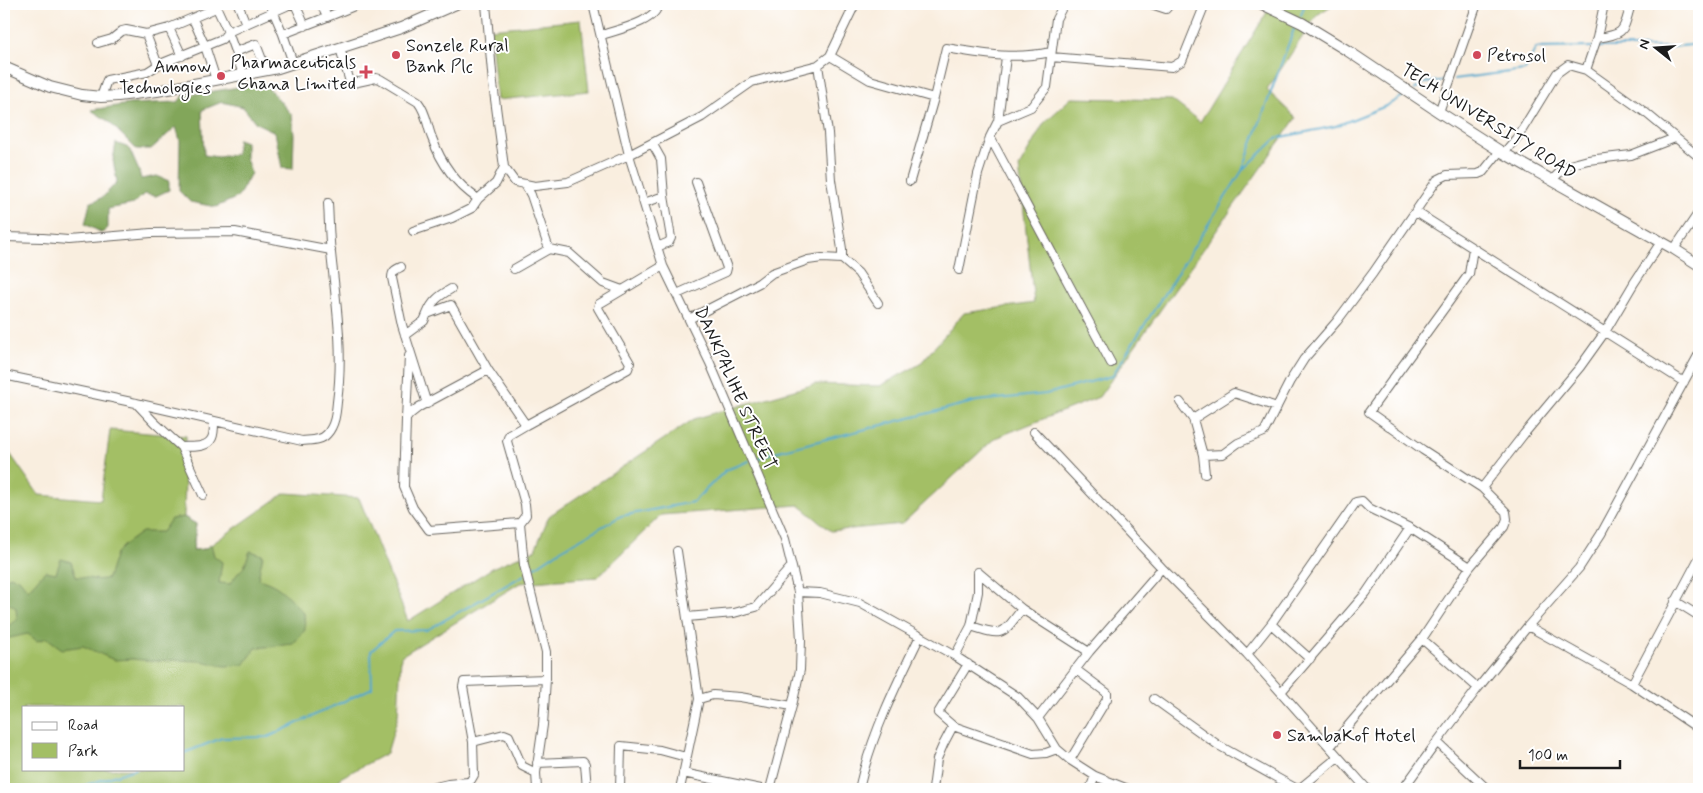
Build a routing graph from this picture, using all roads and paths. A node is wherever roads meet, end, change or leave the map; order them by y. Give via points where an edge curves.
1 (238, 4) edge
2 (270, 4) edge
3 (291, 4) edge
4 (295, 4) edge
5 (321, 4) edge
6 (359, 4) edge
7 (456, 4) edge
8 (486, 4) edge
9 (593, 4) edge
10 (658, 4) edge
11 (854, 4) edge
12 (1064, 4) edge
13 (1152, 4) edge
14 (1170, 4) edge
15 (1205, 4) edge
16 (1262, 4) edge
17 (1477, 4) edge
18 (1604, 4) edge
19 (1630, 4) edge
20 (216, 6) edge
21 (347, 6) edge
22 (443, 6) edge
23 (274, 13) junction
24 (327, 17) junction
25 (193, 19) junction
26 (246, 24) junction
27 (305, 26) junction
28 (169, 28) junction
29 (228, 32) junction
30 (146, 34) junction
31 (283, 34) junction
32 (602, 35) junction
33 (1597, 38) junction
34 (98, 43) dead end
35 (205, 46) junction
36 (340, 48) junction
37 (235, 52) junction
38 (1051, 55) junction
39 (182, 56) junction
40 (830, 56) junction
41 (1006, 57) junction
42 (293, 63) junction
43 (158, 65) junction
44 (818, 65) junction
45 (4, 67) edge
46 (266, 70) junction
47 (1586, 70) junction
48 (243, 74) junction
49 (216, 80) junction
50 (101, 97) junction
51 (934, 98) junction
52 (1439, 112) junction
53 (998, 121) junction
54 (990, 138) junction
55 (1675, 138) junction
56 (652, 143) junction
57 (1502, 152) junction
58 (629, 155) junction
59 (1699, 157) edge
60 (504, 167) junction
61 (1552, 180) junction
62 (910, 181) dead end
63 (696, 182) dead end
64 (525, 184) junction
65 (664, 196) junction
66 (478, 199) junction
67 (328, 203) dead end
68 (644, 204) junction
69 (1416, 212) junction
70 (1699, 212) edge
71 (413, 231) dead end
72 (4, 237) edge
73 (1661, 242) junction
74 (657, 247) junction
75 (1473, 248) junction
76 (549, 249) junction
77 (1674, 249) junction
78 (331, 250) junction
79 (842, 259) junction
80 (1699, 265) edge
81 (663, 266) junction
82 (401, 267) dead end
83 (514, 269) dead end
84 (959, 270) dead end
85 (451, 289) dead end
86 (622, 290) junction
87 (677, 294) junction
88 (878, 303) dead end
89 (427, 314) junction
90 (689, 319) junction
91 (1605, 332) junction
92 (405, 335) junction
93 (409, 349) junction
94 (1699, 354) edge
95 (1111, 363) dead end
96 (488, 370) junction
97 (4, 375) edge
98 (1684, 382) junction
99 (1180, 402) dead end
100 (136, 403) junction
101 (427, 404) junction
102 (1278, 407) junction
103 (406, 419) junction
104 (1194, 419) junction
105 (214, 422) junction
106 (526, 425) junction
107 (1034, 432) dead end
108 (181, 447) junction
109 (1203, 455) junction
110 (1205, 474) dead end
111 (1482, 488) junction
112 (203, 495) dead end
113 (520, 523) junction
114 (1410, 528) junction
115 (677, 551) dead end
116 (1699, 558) edge
117 (791, 567) junction
118 (1470, 567) junction
119 (1162, 568) junction
120 (798, 592) junction
121 (1676, 601) junction
122 (1022, 609) junction
123 (1699, 616) edge
124 (688, 617) junction
125 (1271, 624) junction
126 (971, 626) junction
127 (1528, 626) junction
128 (920, 636) junction
129 (1422, 639) junction
130 (1089, 652) junction
131 (1247, 654) junction
132 (955, 656) junction
133 (1310, 659) junction
134 (968, 664) junction
135 (1076, 669) junction
136 (546, 680) junction
137 (1632, 684) junction
138 (1478, 688) junction
139 (1281, 692) junction
140 (699, 699) junction
141 (1154, 699) dead end
142 (792, 706) junction
143 (1038, 718) junction
144 (953, 726) junction
145 (1699, 729) edge
146 (473, 742) junction
147 (1437, 742) junction
148 (1330, 748) junction
149 (1057, 749) junction
150 (686, 757) junction
151 (1338, 757) junction
152 (1070, 760) junction
153 (537, 763) junction
154 (536, 773) junction
155 (683, 773) junction
156 (1095, 776) junction
157 (427, 789) edge
158 (537, 789) edge
159 (587, 789) edge
160 (620, 789) edge
161 (680, 789) edge
162 (761, 789) edge
163 (770, 789) edge
164 (859, 789) edge
165 (933, 789) edge
166 (1090, 789) edge
167 (1128, 789) edge
168 (1298, 789) edge
169 (1367, 789) edge
170 (1404, 789) edge
171 (1487, 789) edge

1 - 26 street
2 - 23 street
3 - 23 street
4 - 27 street
5 - 24 street
6 - 21 street
7 - 22 street
8 - 60 street
9 - 32 street, DANKPALIHE STREET
10 - 32 street via 649,18
11 - 40 street
12 - 38 street via 1056,20
13 - 14 street via 1166,8
15 - 38 street via 1182,61 1172,67
16 - 52 street, TECH UNIVERSITY ROAD via 1302,23 1348,51
17 - 52 street
18 - 33 street
19 - 33 street via 1620,32
20 - 25 street
20 - 29 street
21 - 24 street
22 - 36 street via 401,28
23 - 26 street
23 - 31 street
24 - 27 street
25 - 28 street
25 - 35 street
26 - 29 street
27 - 31 street
28 - 30 street
28 - 39 street
29 - 35 street via 222,39
29 - 37 street
30 - 34 street via 126,30
30 - 43 street
31 - 42 street
32 - 58 street, DANKPALIHE STREET
33 - 47 street
35 - 39 street
35 - 49 street
36 - 42 street
36 - 66 street via 350,82 380,79 418,102 443,163 456,180
37 - 46 street via 256,44
37 - 48 street
38 - 41 street
38 - 53 street via 1047,87 1031,107
39 - 43 street
40 - 44 street
40 - 51 street via 870,80
41 - 51 street via 946,48
41 - 53 street
42 - 46 street
43 - 50 street via 147,72 107,80
44 - 56 street via 752,82 702,117
44 - 79 street
45 - 50 street via 50,87
46 - 48 street
47 - 55 street
47 - 57 street via 1568,65 1557,73 1519,135
48 - 49 street
49 - 50 street
51 - 62 street
52 - 57 street, TECH UNIVERSITY ROAD
53 - 54 street
54 - 84 street via 978,174
54 - 95 street
55 - 59 street
55 - 61 street via 1632,155 1566,166
56 - 58 street
56 - 65 street via 661,160
57 - 61 street, TECH UNIVERSITY ROAD
57 - 69 street via 1483,172 1446,175 1436,180
58 - 64 street via 568,182
58 - 68 street, DANKPALIHE STREET
60 - 64 street via 515,182
60 - 66 street via 496,183
61 - 73 street, TECH UNIVERSITY ROAD
63 - 87 street via 727,268 726,272
64 - 76 street
65 - 68 street
65 - 74 street via 671,238
66 - 71 street via 472,208 452,218
67 - 78 street
68 - 74 street, DANKPALIHE STREET
69 - 75 street
69 - 102 street via 1337,321 1304,359
70 - 77 street
72 - 78 street via 68,240 223,231
73 - 77 street, TECH UNIVERSITY ROAD
73 - 91 street
74 - 81 street, DANKPALIHE STREET
75 - 91 street
75 - 111 street via 1469,274 1369,412
76 - 83 street
76 - 86 street via 569,253 603,283
77 - 80 street, TECH UNIVERSITY ROAD
78 - 105 street via 340,359 340,383 332,428 317,440 302,441
79 - 88 street via 858,273
79 - 90 street via 808,260 772,274
81 - 86 street
81 - 87 street, DANKPALIHE STREET
82 - 92 street via 394,270 392,278
85 - 89 street via 431,303
86 - 106 street via 599,304 598,308 630,362 628,369
87 - 90 street, DANKPALIHE STREET
89 - 92 street via 424,321
89 - 96 street via 451,305
90 - 117 street, DANKPALIHE STREET via 785,539
91 - 98 street
91 - 111 street
92 - 93 street
93 - 101 street
93 - 103 street
94 - 98 street
96 - 101 street
96 - 106 street
97 - 100 street
98 - 127 street via 1601,534 1579,568
99 - 104 street
100 - 105 street
100 - 108 street
101 - 103 street
102 - 104 street via 1234,393
102 - 109 street via 1264,432 1238,443 1223,454
103 - 113 street via 404,487 412,508 429,530
104 - 109 street
105 - 108 street via 208,443
106 - 113 street via 509,435 507,441 525,504 526,515
107 - 119 street
108 - 112 street
109 - 110 street
111 - 118 street via 1506,512 1507,519 1504,527
113 - 136 street via 524,565 546,652
114 - 118 street
114 - 125 street via 1369,508 1362,501 1356,502
114 - 133 street via 1366,593
115 - 124 street
116 - 121 street
117 - 120 street, DANKPALIHE STREET
117 - 124 street via 756,607 734,613
118 - 129 street
119 - 130 street
119 - 131 street
120 - 128 street via 820,593 860,603
120 - 142 street, DANKPALIHE STREET via 802,640 800,670
121 - 123 street
121 - 137 street
122 - 126 street via 1001,633
122 - 126 street via 978,572 978,592
122 - 130 street
124 - 140 street
125 - 131 street
125 - 133 street
126 - 132 street
127 - 137 street
127 - 138 street
128 - 132 street
128 - 164 street via 896,684 864,764
129 - 138 street
129 - 148 street
130 - 135 street
131 - 139 street
132 - 134 street
133 - 139 street
134 - 143 street via 1018,697
134 - 144 street via 938,713
135 - 143 street
135 - 152 street via 1106,693 1107,699
136 - 146 street via 464,682
136 - 153 street
137 - 145 street
138 - 147 street
139 - 148 street
140 - 142 street via 713,695 740,697
140 - 150 street
141 - 168 street via 1218,745
142 - 163 street, DANKPALIHE STREET
143 - 149 street
144 - 149 street via 1033,754
144 - 165 street via 937,759
146 - 154 street via 507,735 522,766
146 - 157 street via 475,767 471,780
147 - 170 street
147 - 171 street
148 - 151 street
149 - 152 street
150 - 155 street
150 - 160 street via 622,746
151 - 168 street
151 - 169 street
152 - 156 street
153 - 154 street
153 - 159 street via 583,761
154 - 158 street
155 - 161 street
155 - 162 street
156 - 166 street
156 - 167 street

